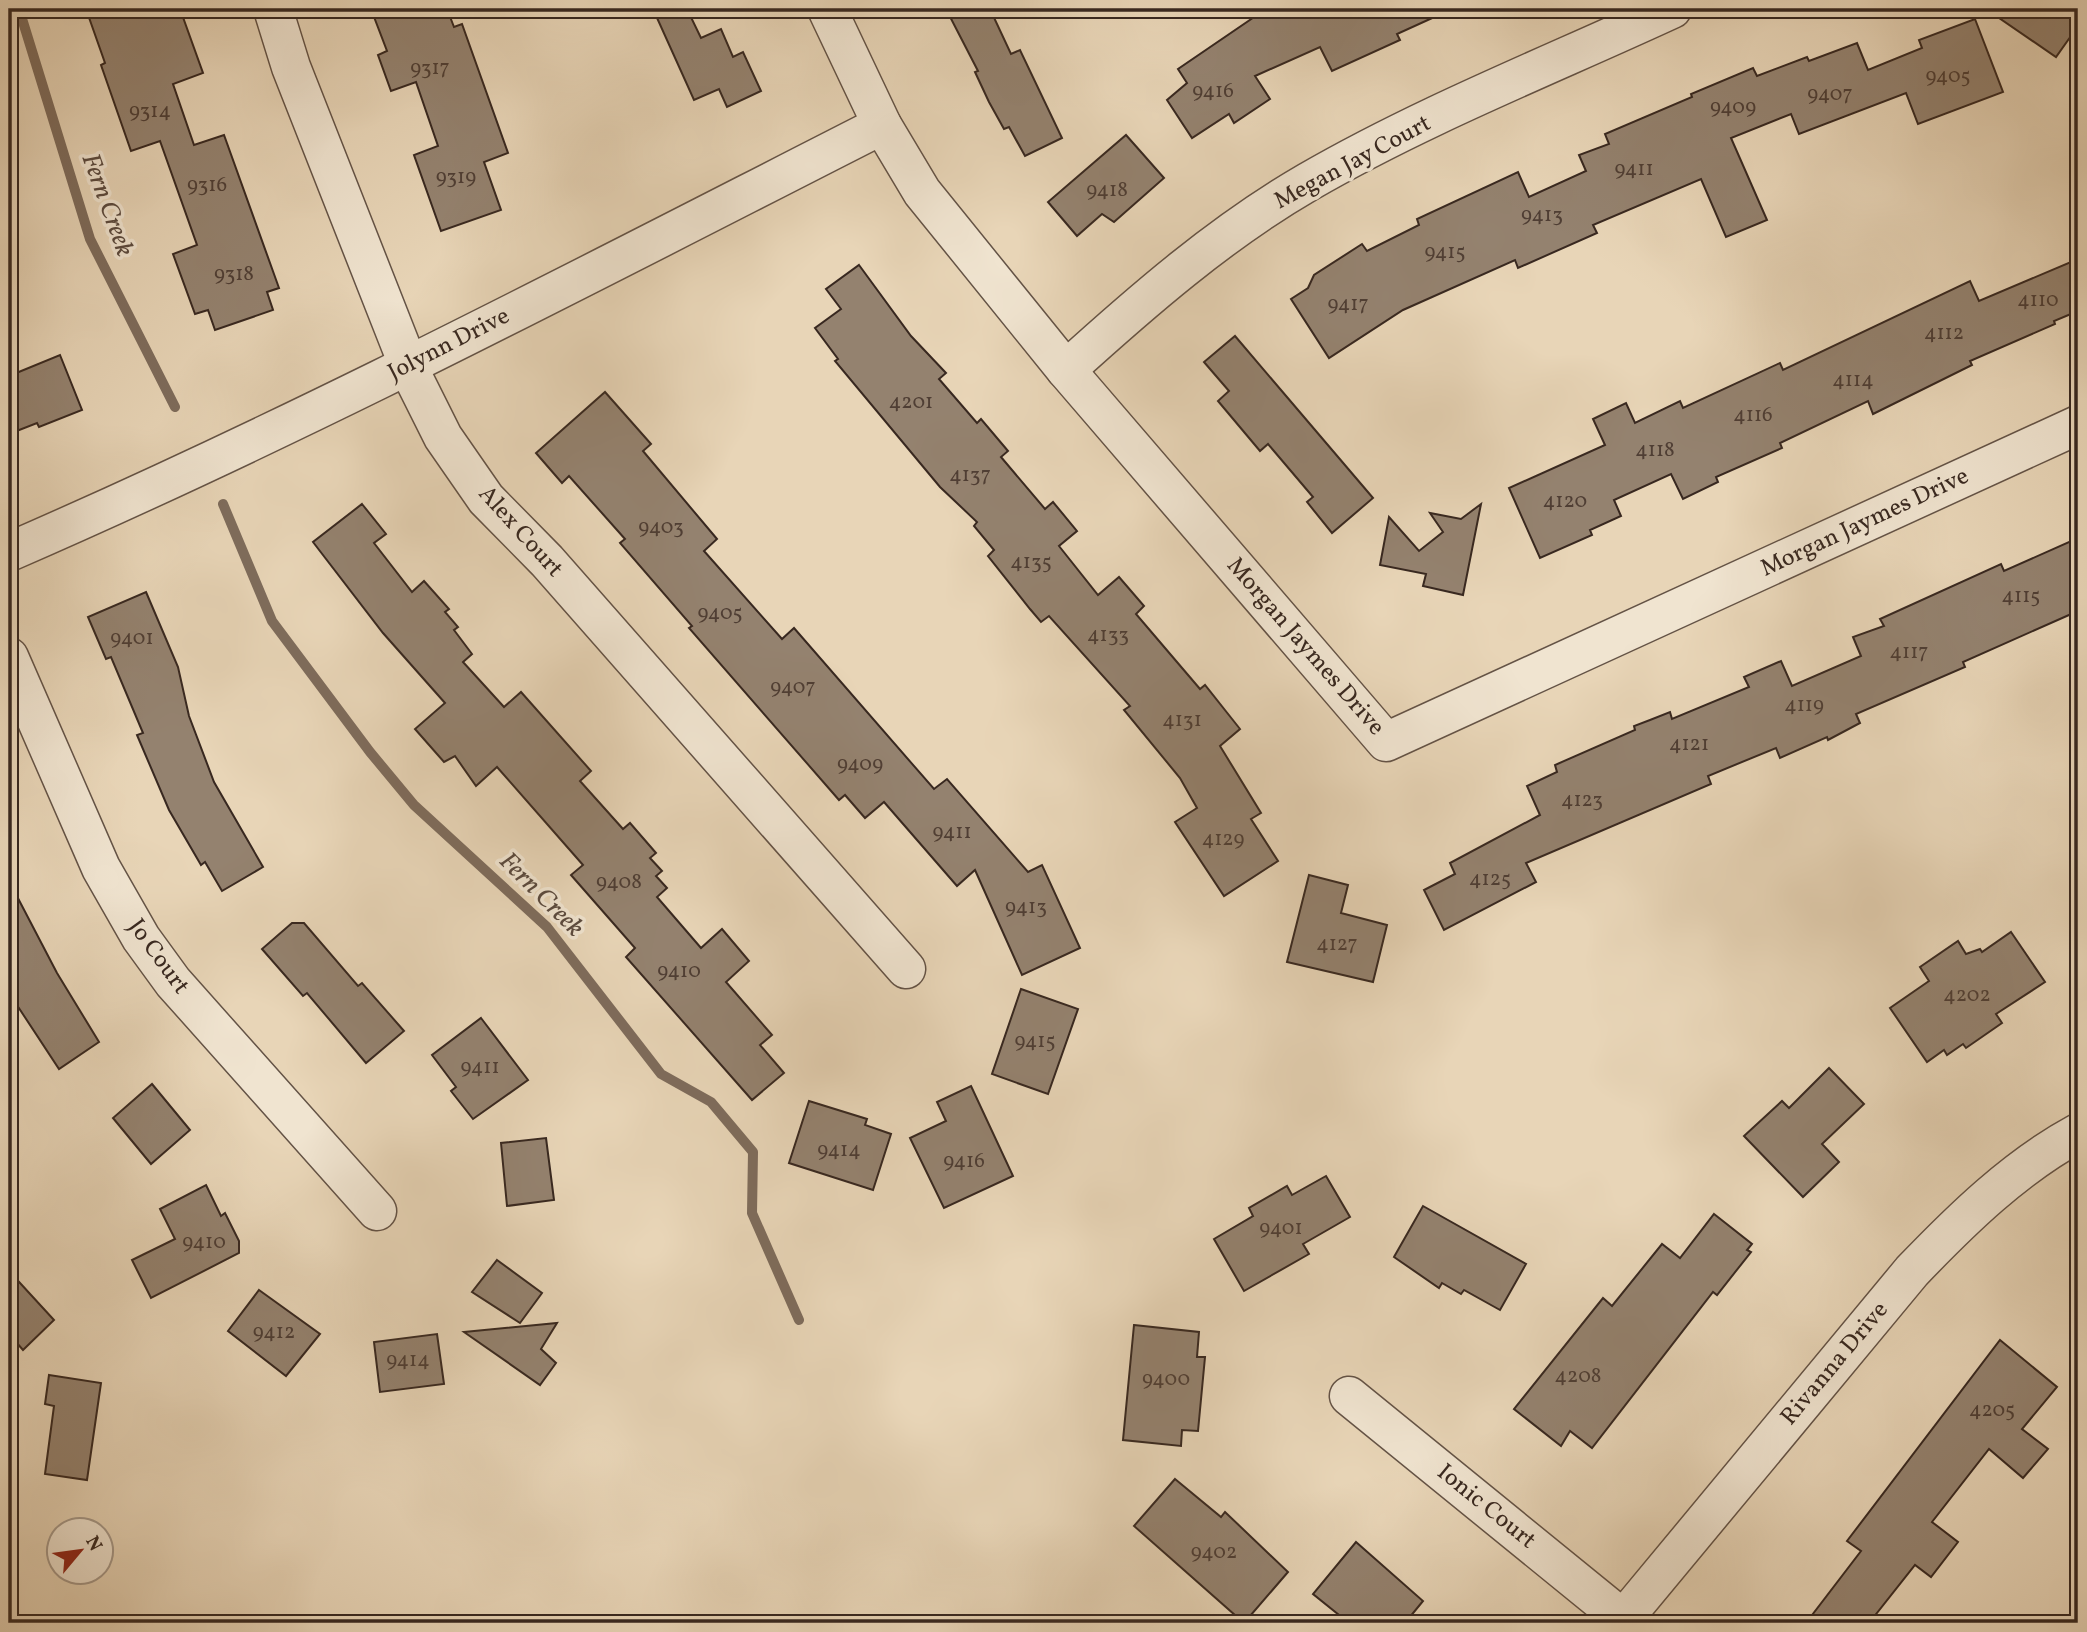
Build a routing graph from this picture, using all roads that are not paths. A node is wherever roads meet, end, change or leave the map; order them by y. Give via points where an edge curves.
1 (273, 9) edge
2 (827, 9) edge
3 (1672, 9) edge
4 (881, 125) junction
5 (410, 366) junction
6 (1066, 370) junction
7 (2078, 425) edge
8 (9, 552) edge
9 (9, 657) edge
10 (906, 970) dead end
11 (2078, 1133) edge
12 (377, 1211) dead end
13 (1349, 1396) dead end
14 (1622, 1621) edge

1 - 5 street, Alex Court via 291,67
2 - 4 street, Morgan Jaymes Drive
3 - 6 street, Megan Jay Court via 1375,146 1307,183 1144,300
4 - 5 street, Jolynn Drive
4 - 6 street, Morgan Jaymes Drive via 922,192
5 - 8 street, Jolynn Drive
5 - 10 street, Alex Court via 443,437 486,499 547,561
6 - 7 street, Morgan Jaymes Drive via 1386,742
9 - 12 street, Jo Court via 101,868 141,938 173,982
11 - 14 street, Rivanna Drive via 2023,1170 1953,1228 1912,1271
13 - 14 street, Ionic Court

